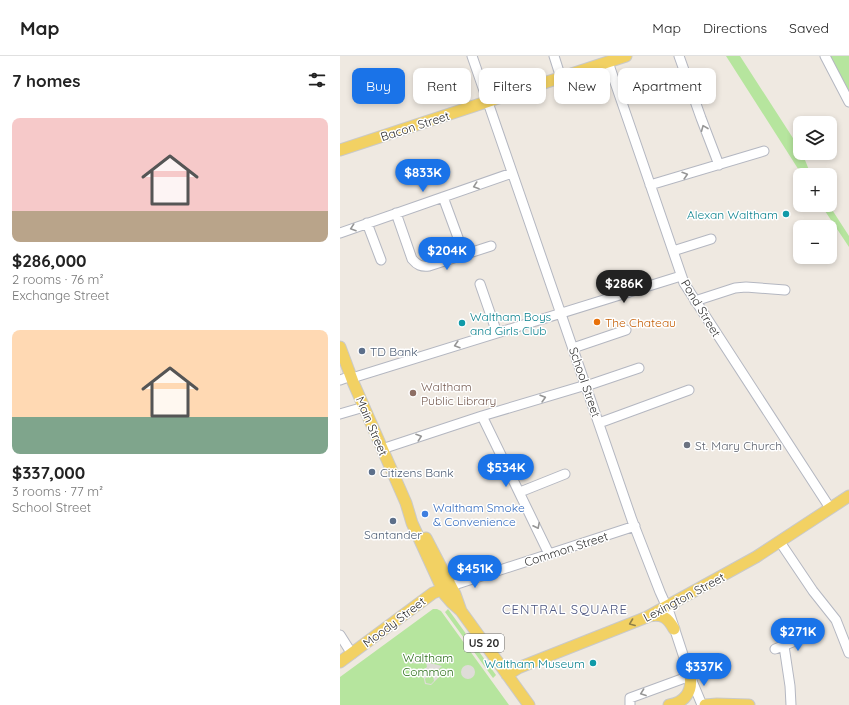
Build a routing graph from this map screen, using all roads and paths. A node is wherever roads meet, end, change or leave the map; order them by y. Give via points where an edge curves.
1 (472, 56) edge
2 (554, 56) edge
3 (626, 56) edge
4 (679, 56) edge
5 (825, 56) edge
6 (608, 62) junction
7 (558, 68) edge
8 (590, 68) edge
9 (479, 76) edge
10 (849, 102) edge
11 (482, 104) edge
12 (489, 104) edge
13 (340, 150) edge
14 (764, 151) dead end
15 (719, 165) junction
16 (512, 174) junction
17 (650, 185) junction
18 (443, 197) junction
19 (396, 213) junction
20 (367, 223) junction
21 (340, 233) edge
22 (711, 239) dead end
23 (491, 246) dead end
24 (673, 251) junction
25 (464, 254) junction
26 (381, 260) dead end
27 (681, 276) junction
28 (480, 284) dead end
29 (785, 290) dead end
30 (695, 301) junction
31 (561, 313) junction
32 (626, 330) dead end
33 (497, 333) junction
34 (340, 347) edge
35 (573, 348) junction
36 (639, 368) dead end
37 (351, 377) junction
38 (340, 380) edge
39 (586, 386) junction
40 (689, 390) dead end
41 (364, 407) junction
42 (340, 414) edge
43 (482, 416) junction
44 (599, 423) junction
45 (382, 449) junction
46 (565, 474) dead end
47 (520, 492) junction
48 (849, 496) edge
49 (830, 508) junction
50 (634, 526) junction
51 (780, 542) junction
52 (550, 554) junction
53 (447, 588) junction
54 (667, 606) junction
55 (416, 607) junction
56 (461, 611) junction
57 (647, 617) junction
58 (674, 629) junction
59 (813, 634) dead end
60 (340, 635) edge
61 (849, 653) edge
62 (352, 654) junction
63 (340, 662) edge
64 (507, 675) junction
65 (690, 676) junction
66 (529, 705) edge
67 (630, 705) edge
68 (666, 705) edge
69 (669, 705) edge
70 (702, 705) edge
71 (705, 705) edge
72 (749, 705) edge
73 (791, 705) edge

1 - 9 street, School Street
2 - 7 street
3 - 6 main road, Bacon Street
15 -> 4 street
5 - 10 street
6 - 8 main road, Bacon Street
6 - 17 street, Pond Street
11 - 13 main road, Bacon Street
12 - 16 street, School Street
14 - 15 street
17 -> 15 street
16 -> 18 street
16 - 31 street, School Street
17 - 24 street, Pond Street
18 - 19 street
18 - 25 street
19 - 20 street
19 - 25 street via 412,258 417,265 429,266
20 -> 21 street
20 - 26 street
22 - 24 street
23 - 25 street
24 - 27 street, Pond Street
27 - 30 street, Pond Street
27 - 31 street
28 - 33 street
29 - 30 street via 735,288
30 - 49 street, Pond Street
31 - 33 street
31 - 35 street, School Street
32 - 35 street
33 -> 37 street
34 - 37 main road, Main Street / US 20
35 - 39 street, School Street
36 - 39 street
37 - 38 street
37 - 41 main road, Main Street / US 20
43 -> 39 street
39 - 44 street, School Street
40 - 44 street
41 - 42 street
41 - 45 main road, Main Street / US 20
45 -> 43 street
43 - 47 street
44 - 50 street, School Street
45 - 53 main road, Main Street / US 20 via 412,523
46 - 47 street
47 -> 52 street
48 - 49 main road, Lexington Street
49 - 51 main road, Lexington Street
50 - 52 street, Common Street
50 - 54 street, School Street
51 - 54 main road, Lexington Street
51 - 61 street via 836,620
52 - 53 street, Common Street
53 - 55 main road, Moody Street via 433,593
53 - 56 main road, Main Street / US 20
54 - 57 main road, Lexington Street
54 - 58 street, School Street
55 - 56 main road via 439,601
55 - 62 main road, Moody Street
56 - 64 main road, Main Street / US 20
57 - 58 main road via 663,616
57 -> 64 main road, Lexington Street via 518,668
58 - 65 street, School Street
59 - 73 street via 780,648 790,686
60 - 62 street
62 - 63 main road, Moody Street
64 - 66 main road, Main Street / US 20
65 -> 67 street via 630,698
65 - 69 main road via 690,687 686,697 678,703
65 - 70 street, School Street
68 - 69 main road
71 - 72 main road

